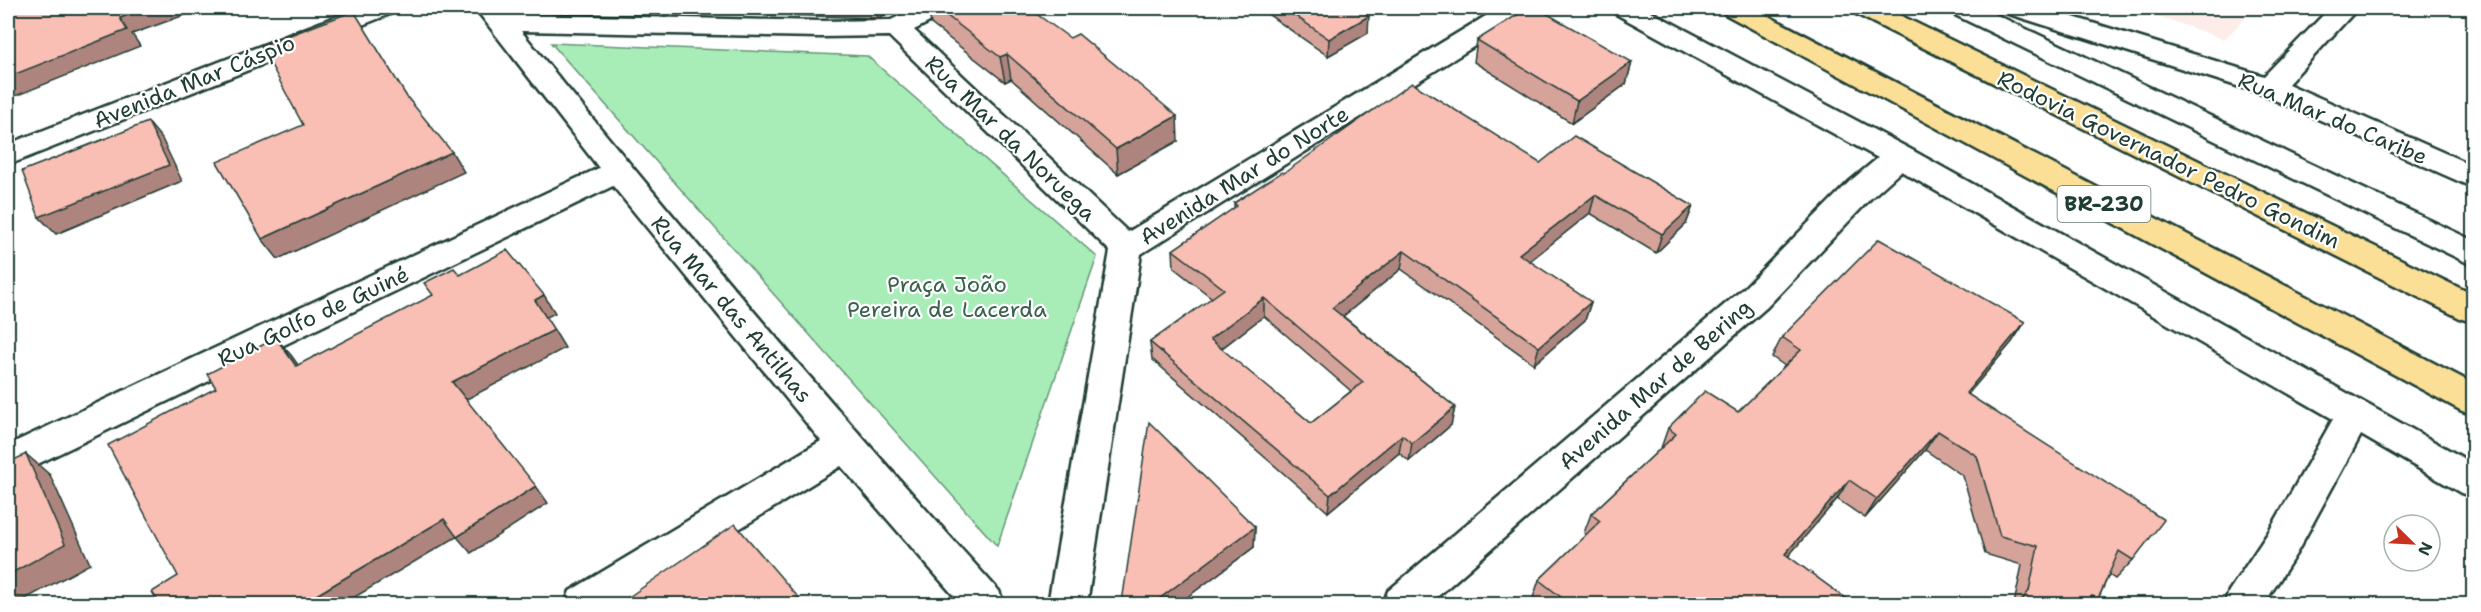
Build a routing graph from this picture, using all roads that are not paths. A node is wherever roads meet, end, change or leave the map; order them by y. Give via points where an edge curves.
1 (381, 8) edge
2 (936, 8) edge
3 (1517, 8) edge
4 (1625, 8) edge
5 (1734, 8) edge
6 (1865, 8) edge
7 (1962, 8) edge
8 (2018, 8) edge
9 (2345, 8) edge
10 (494, 15) edge
11 (896, 28) junction
12 (2269, 87) junction
13 (8, 155) edge
14 (1899, 156) junction
15 (618, 171) junction
16 (2474, 178) edge
17 (1126, 248) junction
18 (2474, 255) edge
19 (2474, 310) edge
20 (2474, 401) edge
21 (2354, 414) junction
22 (845, 445) junction
23 (8, 461) edge
24 (2474, 482) edge
25 (584, 604) edge
26 (986, 604) edge
27 (1068, 604) edge
28 (1402, 604) edge
29 (2243, 604) edge

1 - 13 street, Avenida Mar Cáspio
2 - 11 street
3 - 17 street, Avenida Mar do Norte
4 - 14 street
5 - 20 highway, BR-230
6 - 19 highway, Rodovia Governador Pedro Gondim / BR-230
7 - 18 street
8 - 12 street, Rua Mar do Caribe
9 - 12 street
10 - 11 street via 820,29
10 - 15 street, Rua Mar das Antilhas
11 - 17 street, Rua Mar da Noruega
12 - 16 street, Rua Mar do Caribe
14 - 21 street
14 - 28 street, Avenida Mar de Bering via 1860,190 1755,298
15 - 22 street, Rua Mar das Antilhas
15 - 23 street, Rua Golfo de Guiné
17 - 27 street, Avenida Mar do Norte
21 - 24 street
21 - 29 street via 2283,542
22 - 25 street
22 - 26 street, Rua Mar das Antilhas

